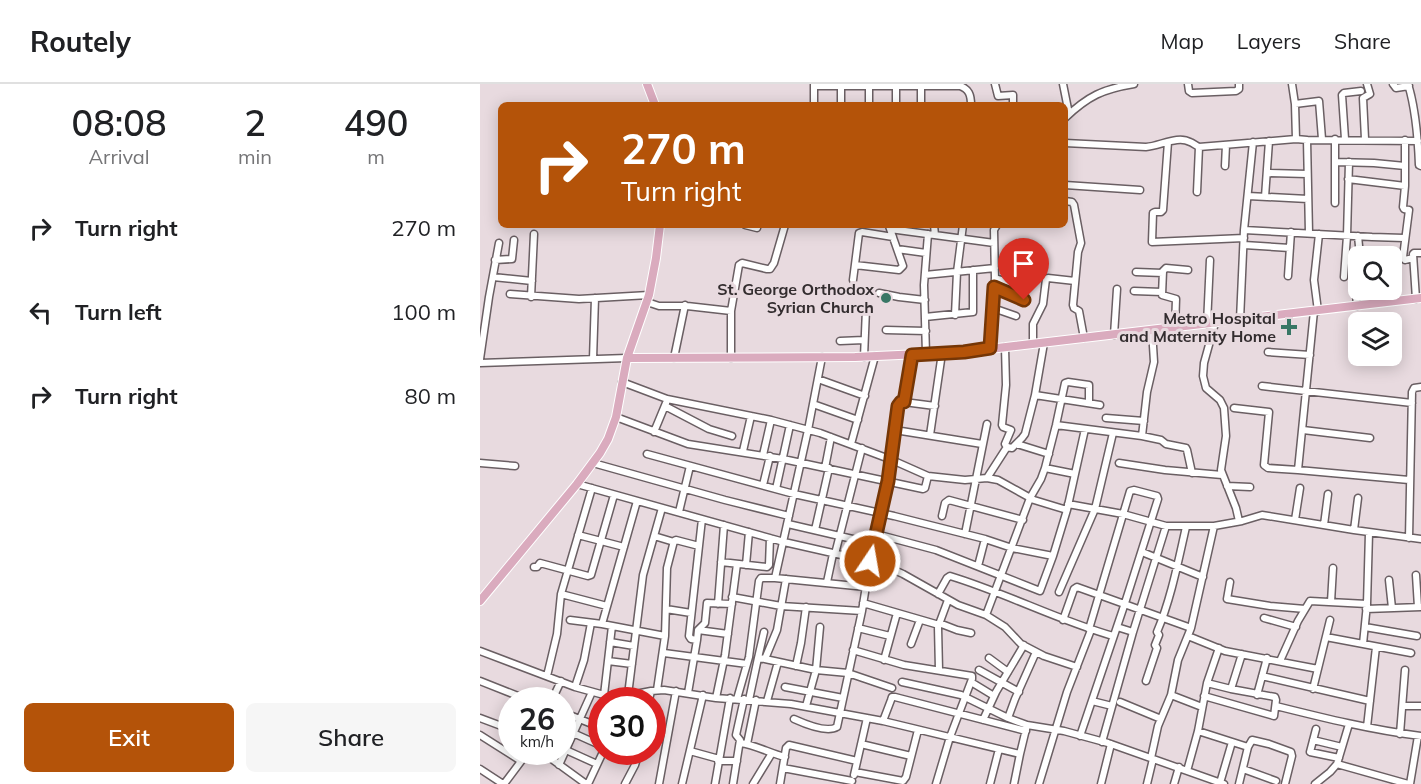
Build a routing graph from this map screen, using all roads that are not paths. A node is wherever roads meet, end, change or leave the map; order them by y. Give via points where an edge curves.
1 (647, 84) edge
2 (995, 84) edge
3 (1063, 84) edge
4 (1134, 84) edge
5 (1188, 84) edge
6 (1239, 84) edge
7 (1292, 84) edge
8 (1367, 84) edge
9 (1394, 84) edge
10 (814, 85) edge
11 (910, 85) edge
12 (952, 85) edge
13 (1408, 85) edge
14 (841, 86) junction
15 (869, 86) junction
16 (921, 86) junction
17 (896, 87) junction
18 (1361, 91) dead end
19 (654, 102) edge
20 (813, 102) edge
21 (841, 102) edge
22 (869, 102) edge
23 (896, 102) edge
24 (921, 102) edge
25 (972, 102) edge
26 (1013, 102) edge
27 (1065, 102) edge
28 (1295, 104) junction
29 (1068, 115) edge
30 (1296, 139) junction
31 (1335, 139) junction
32 (1345, 139) junction
33 (1365, 139) junction
34 (1419, 139) edge
35 (1307, 140) junction
36 (1322, 140) junction
37 (1405, 140) junction
38 (1269, 141) junction
39 (1168, 142) junction
40 (1253, 142) junction
41 (1068, 143) edge
42 (1226, 145) junction
43 (1198, 147) junction
44 (1335, 162) junction
45 (1349, 162) junction
46 (1225, 166) dead end
47 (1405, 166) junction
48 (1421, 166) edge
49 (1267, 173) junction
50 (1307, 174) junction
51 (1348, 179) junction
52 (1068, 185) edge
53 (1405, 186) junction
54 (1140, 190) dead end
55 (1197, 192) dead end
56 (1248, 196) junction
57 (1265, 197) junction
58 (1308, 199) junction
59 (1068, 201) edge
60 (1335, 203) dead end
61 (660, 228) edge
62 (783, 228) edge
63 (890, 228) edge
64 (910, 228) edge
65 (933, 228) edge
66 (963, 228) edge
67 (995, 228) edge
68 (1244, 230) junction
69 (1291, 232) junction
70 (1309, 233) junction
71 (534, 234) dead end
72 (931, 234) junction
73 (1319, 234) junction
74 (1347, 236) junction
75 (1358, 236) junction
76 (893, 237) junction
77 (962, 238) junction
78 (1404, 238) junction
79 (514, 240) dead end
80 (1244, 241) junction
81 (499, 243) dead end
82 (994, 243) junction
83 (1359, 246) edge
84 (1290, 248) junction
85 (897, 249) junction
86 (926, 253) junction
87 (1421, 253) edge
88 (1031, 258) dead end
89 (1413, 258) junction
90 (495, 260) junction
91 (1210, 260) dead end
92 (855, 265) junction
93 (995, 268) junction
94 (973, 270) junction
95 (1188, 270) dead end
96 (957, 272) junction
97 (1136, 272) dead end
98 (1163, 273) junction
99 (925, 275) junction
100 (1288, 276) dead end
101 (493, 277) junction
102 (1344, 278) dead end
103 (994, 279) junction
104 (853, 280) dead end
105 (532, 281) junction
106 (1075, 281) junction
107 (994, 287) junction
108 (1117, 289) dead end
109 (1134, 291) dead end
110 (1162, 292) junction
111 (879, 293) dead end
112 (510, 294) dead end
113 (531, 297) junction
114 (595, 298) junction
115 (1419, 298) edge
116 (648, 299) junction
117 (925, 300) junction
118 (1024, 300) dead end
119 (1357, 300) edge
120 (685, 306) junction
121 (1357, 306) junction
122 (993, 308) junction
123 (866, 309) dead end
124 (731, 311) junction
125 (1316, 311) junction
126 (955, 315) junction
127 (1016, 315) dead end
128 (925, 317) junction
129 (1240, 320) junction
130 (1211, 323) junction
131 (1175, 328) junction
132 (886, 330) dead end
133 (1152, 330) junction
134 (926, 331) junction
135 (1114, 335) junction
136 (1084, 338) junction
137 (864, 340) junction
138 (840, 341) dead end
139 (1044, 343) junction
140 (1033, 344) junction
141 (1005, 347) junction
142 (990, 348) junction
143 (1268, 352) dead end
144 (942, 353) junction
145 (926, 354) junction
146 (912, 355) junction
147 (1310, 355) junction
148 (876, 356) junction
149 (822, 357) junction
150 (864, 357) junction
151 (627, 358) junction
152 (674, 358) junction
153 (731, 358) junction
154 (593, 359) junction
155 (480, 361) edge
156 (818, 379) junction
157 (622, 382) junction
158 (1262, 386) dead end
159 (1421, 387) edge
160 (1306, 392) junction
161 (1035, 395) junction
162 (865, 396) junction
163 (1062, 399) junction
164 (666, 402) junction
165 (904, 402) junction
166 (1089, 403) junction
167 (1412, 403) junction
168 (813, 404) junction
169 (1100, 405) dead end
170 (935, 406) junction
171 (1234, 408) dead end
172 (751, 416) junction
173 (616, 417) junction
174 (1106, 418) dead end
175 (771, 420) junction
176 (858, 420) junction
177 (1144, 420) junction
178 (987, 424) dead end
179 (790, 425) junction
180 (1056, 425) junction
181 (1085, 429) junction
182 (808, 430) junction
183 (895, 430) junction
184 (1303, 430) junction
185 (654, 432) junction
186 (1113, 433) junction
187 (930, 435) junction
188 (732, 436) dead end
189 (1142, 436) junction
190 (831, 437) junction
191 (1370, 438) dead end
192 (851, 444) junction
193 (982, 444) junction
194 (1017, 444) junction
195 (1007, 447) junction
196 (862, 448) junction
197 (742, 451) junction
198 (647, 454) dead end
199 (1049, 454) junction
200 (766, 456) junction
201 (783, 459) junction
202 (892, 460) junction
203 (800, 462) junction
204 (480, 463) edge
205 (593, 463) junction
206 (1119, 463) dead end
207 (515, 466) dead end
208 (690, 466) junction
209 (827, 468) junction
210 (1045, 468) junction
211 (1298, 470) junction
212 (1192, 473) junction
213 (855, 474) junction
214 (1075, 474) junction
215 (1222, 475) junction
216 (928, 476) junction
217 (987, 478) junction
218 (975, 480) junction
219 (1409, 480) junction
220 (888, 481) junction
221 (577, 484) junction
222 (763, 485) junction
223 (1227, 486) junction
224 (1250, 487) dead end
225 (592, 488) junction
226 (1300, 488) dead end
227 (685, 489) junction
228 (776, 489) junction
229 (794, 494) junction
230 (1328, 494) dead end
231 (614, 495) junction
232 (1030, 498) junction
233 (1358, 498) dead end
234 (822, 500) junction
235 (637, 501) junction
236 (847, 506) junction
237 (971, 506) junction
238 (1068, 507) junction
239 (662, 508) junction
240 (1095, 509) junction
241 (679, 512) junction
242 (881, 513) junction
243 (1123, 514) junction
244 (789, 516) junction
245 (942, 516) dead end
246 (702, 519) junction
247 (1023, 520) junction
248 (1295, 520) junction
249 (1239, 521) junction
250 (1151, 523) junction
251 (788, 524) junction
252 (724, 525) junction
253 (1324, 525) junction
254 (1166, 526) junction
255 (1215, 526) junction
256 (1186, 527) junction
257 (815, 530) junction
258 (1354, 530) junction
259 (749, 532) junction
260 (1369, 533) junction
261 (876, 534) junction
262 (965, 534) junction
263 (578, 535) junction
264 (654, 536) junction
265 (839, 536) junction
266 (770, 538) junction
267 (1409, 538) junction
268 (985, 539) junction
269 (1421, 539) edge
270 (601, 541) junction
271 (674, 542) junction
272 (783, 542) junction
273 (874, 544) junction
274 (699, 546) junction
275 (624, 547) junction
276 (1012, 548) junction
277 (1142, 552) junction
278 (834, 554) junction
279 (1053, 556) junction
280 (1155, 558) junction
281 (870, 561) junction
282 (721, 562) junction
283 (737, 564) junction
284 (746, 565) junction
285 (978, 566) junction
286 (534, 567) dead end
287 (1177, 567) junction
288 (1333, 568) dead end
289 (568, 571) junction
290 (1002, 575) junction
291 (1416, 576) dead end
292 (1203, 577) junction
293 (775, 578) junction
294 (786, 579) junction
295 (1389, 580) dead end
296 (827, 582) junction
297 (1230, 582) dead end
298 (866, 587) junction
299 (996, 592) junction
300 (1059, 592) dead end
301 (561, 594) junction
302 (938, 594) junction
303 (1100, 595) junction
304 (948, 600) junction
305 (480, 601) edge
306 (732, 601) junction
307 (756, 602) junction
308 (1331, 602) junction
309 (718, 603) junction
310 (863, 603) junction
311 (1125, 603) junction
312 (607, 606) junction
313 (781, 606) junction
314 (1366, 606) junction
315 (806, 607) junction
316 (1420, 607) edge
317 (1392, 608) junction
318 (666, 609) junction
319 (1140, 609) junction
320 (1305, 609) junction
321 (862, 611) junction
322 (691, 613) junction
323 (897, 613) junction
324 (986, 615) junction
325 (1163, 618) junction
326 (1264, 618) dead end
327 (570, 620) dead end
328 (920, 620) junction
329 (1063, 620) junction
330 (1330, 620) dead end
331 (591, 622) junction
332 (602, 624) junction
333 (939, 624) junction
334 (612, 626) junction
335 (820, 627) dead end
336 (1117, 627) junction
337 (1296, 627) junction
338 (1365, 627) junction
339 (858, 628) junction
340 (1191, 628) junction
341 (636, 630) junction
342 (698, 630) junction
343 (1090, 630) junction
344 (764, 632) dead end
345 (1133, 632) junction
346 (971, 633) dead end
347 (728, 634) junction
348 (666, 636) junction
349 (890, 636) junction
350 (1113, 636) junction
351 (1188, 636) junction
352 (1417, 636) dead end
353 (1326, 637) junction
354 (697, 640) junction
355 (610, 642) junction
356 (911, 644) dead end
357 (1363, 644) junction
358 (1024, 645) junction
359 (634, 646) junction
360 (1376, 647) junction
361 (1219, 648) junction
362 (853, 650) junction
363 (480, 651) edge
364 (1036, 652) junction
365 (664, 653) junction
366 (1411, 653) dead end
367 (1242, 654) junction
368 (694, 657) junction
369 (989, 658) dead end
370 (1267, 658) junction
371 (762, 659) junction
372 (608, 660) junction
373 (724, 660) junction
374 (884, 660) junction
375 (1280, 661) junction
376 (778, 662) junction
377 (632, 664) junction
378 (747, 664) junction
379 (796, 666) junction
380 (1077, 667) junction
381 (816, 669) junction
382 (1318, 669) junction
383 (939, 670) junction
384 (979, 670) dead end
385 (1405, 670) dead end
386 (1008, 672) junction
387 (848, 674) junction
388 (547, 676) junction
389 (1262, 676) junction
390 (480, 681) edge
391 (561, 681) junction
392 (1146, 681) dead end
393 (902, 682) dead end
394 (971, 682) junction
395 (1001, 683) junction
396 (1207, 683) junction
397 (558, 687) edge
398 (575, 687) joint
399 (605, 687) edge
400 (628, 687) edge
401 (655, 687) edge
402 (785, 687) dead end
403 (498, 688) edge
404 (892, 688) dead end
405 (1313, 688) junction
406 (1231, 689) junction
407 (666, 691) edge
408 (676, 691) junction
409 (810, 692) junction
410 (1019, 692) junction
411 (688, 693) junction
412 (1257, 694) junction
413 (703, 695) junction
414 (1171, 695) junction
415 (994, 696) junction
416 (1204, 696) junction
417 (965, 697) junction
418 (716, 698) junction
419 (843, 698) junction
420 (743, 699) junction
421 (588, 700) edge
422 (1092, 700) junction
423 (767, 701) junction
424 (1370, 701) junction
425 (1120, 702) dead end
426 (806, 706) junction
427 (1112, 706) junction
428 (1276, 706) junction
429 (1403, 706) junction
430 (1421, 706) edge
431 (1202, 707) junction
432 (988, 709) junction
433 (840, 712) junction
434 (958, 713) junction
435 (480, 718) edge
436 (576, 718) edge
437 (867, 718) junction
438 (1008, 718) junction
439 (1161, 718) junction
440 (579, 719) junction
441 (794, 719) dead end
442 (983, 720) junction
443 (883, 722) junction
444 (588, 723) edge
445 (1349, 724) junction
446 (498, 725) edge
447 (576, 726) edge
448 (1367, 727) junction
449 (1026, 728) junction
450 (1316, 729) dead end
451 (918, 730) junction
452 (1056, 730) junction
453 (1198, 731) junction
454 (1400, 734) junction
455 (480, 735) edge
456 (1080, 736) junction
457 (1419, 736) edge
458 (950, 737) junction
459 (1313, 740) junction
460 (1102, 741) junction
461 (1232, 742) junction
462 (743, 743) junction
463 (861, 744) junction
464 (1111, 744) junction
465 (498, 746) edge
466 (1248, 747) junction
467 (1342, 747) junction
468 (999, 749) junction
469 (690, 751) junction
470 (772, 753) junction
471 (1020, 754) junction
472 (912, 756) junction
473 (785, 757) junction
474 (1152, 758) junction
475 (1418, 758) edge
476 (718, 760) junction
477 (736, 761) junction
478 (857, 761) junction
479 (1338, 761) junction
480 (518, 765) edge
481 (559, 765) edge
482 (596, 765) edge
483 (635, 765) edge
484 (1179, 767) junction
485 (783, 768) junction
486 (480, 769) edge
487 (1243, 769) junction
488 (1187, 771) junction
489 (855, 772) junction
490 (576, 781) edge
491 (1276, 781) dead end
492 (852, 783) edge
493 (1222, 783) edge
494 (504, 784) edge
495 (587, 784) edge
496 (625, 784) edge
497 (659, 784) edge
498 (682, 784) edge
499 (715, 784) edge
500 (733, 784) edge
501 (753, 784) edge
502 (780, 784) edge
503 (936, 784) edge
504 (990, 784) edge
505 (1014, 784) edge
506 (1039, 784) edge
507 (1101, 784) edge
508 (1147, 784) edge
509 (1174, 784) edge
510 (1239, 784) edge
511 (1285, 784) edge
512 (1314, 784) edge
513 (1409, 784) edge

1 - 19 main road
2 - 26 street via 998,96 1013,95
3 - 27 street
4 - 29 street via 1107,89
5 - 6 street via 1192,93 1236,91
7 - 28 street
8 - 33 street via 1370,94 1363,98
9 - 13 street via 1396,88
10 - 14 street
10 - 20 street
11 - 16 street
11 - 17 street
12 - 16 street
12 - 25 street via 969,91
13 - 34 street
14 - 15 street
14 - 21 street
15 - 17 street
15 - 22 street
16 - 24 street
17 - 23 street
18 - 32 street via 1342,95
28 - 30 street
28 - 36 street via 1319,101
30 - 35 street
30 - 38 street
31 - 32 street
31 - 36 street
31 - 44 street
32 - 33 street
33 - 37 street
34 - 37 street
34 - 48 street
35 - 36 street
35 - 50 street
37 - 47 street
38 - 40 street
38 - 49 street
39 - 41 street via 1155,147
39 - 43 street via 1179,140
39 - 80 street via 1163,210 1153,213 1152,242
40 - 42 street
40 - 56 street
42 - 43 street
42 - 46 street
43 - 55 street
44 - 45 street
44 - 60 street
45 - 47 street
45 - 51 street
47 - 53 street
49 - 50 street
49 - 57 street
50 - 58 street
51 - 53 street
51 - 74 street
52 - 54 street
53 - 78 street via 1404,208 1410,212
56 - 57 street
56 - 68 street
57 - 58 street
58 - 70 street
59 - 106 street via 1074,205 1081,241
61 - 116 main road
62 - 124 street via 772,267 739,265
63 - 76 street
64 - 72 street
65 - 72 street
66 - 77 street
67 - 82 street
68 - 69 street
68 - 80 street
69 - 70 street
69 - 84 street
70 - 73 street
71 - 105 street
72 - 77 street
72 - 86 street
73 - 74 street
73 - 125 street via 1314,280
74 - 75 street
74 - 102 street
75 - 78 street
75 - 83 street
76 - 85 street
76 - 92 street via 860,232
77 - 82 street
77 - 96 street
78 - 89 street via 1403,258
79 - 90 street via 512,260
80 - 84 street
80 - 129 street
81 - 90 street
82 - 93 street
84 - 100 street
85 - 86 street
85 - 92 street via 901,269
86 - 99 street
87 - 89 street via 1413,254
88 - 103 street via 1028,282 1015,284
89 - 115 street
90 - 101 street
91 - 130 street
92 - 104 street
93 - 94 street
93 - 103 street
94 - 96 street
94 - 126 street via 973,312
95 - 98 street via 1166,268
96 - 99 street
96 - 126 street
97 - 98 street
98 - 110 street
99 - 117 street
101 - 105 street
101 - 155 street
103 - 107 street
105 - 113 street
106 - 136 street via 1073,307 1079,311
106 - 140 street via 1046,279
107 - 118 street
107 - 122 street
108 - 135 street
109 - 110 street
110 - 131 street via 1163,296 1176,299
111 - 117 street
112 - 113 street
113 - 114 street
114 - 116 street
114 - 154 street
115 - 121 main road
116 - 120 street via 659,306
116 - 151 main road
117 - 128 street
119 - 121 street
120 - 124 street
120 - 152 street
121 - 125 main road
122 - 127 street
122 - 142 street
123 - 137 street
124 - 153 street
125 - 129 main road
125 - 147 street
126 - 128 street
128 - 134 street
129 - 130 main road
130 - 131 main road
130 - 215 street via 1203,376 1206,388 1224,408
131 - 133 main road
132 - 134 street
133 - 135 main road
133 - 177 street via 1154,362
134 - 145 street
135 - 136 main road
136 - 139 main road
137 - 138 street
137 - 150 street
139 - 140 main road
139 - 161 street
140 - 141 main road
141 - 142 main road
141 - 195 street via 1002,425 1011,430
142 - 144 main road
143 - 147 street
144 - 145 main road
144 - 170 street
145 - 146 main road
146 - 148 main road
146 - 165 street
147 - 160 street
148 - 150 main road
148 - 162 street
149 - 150 main road
149 - 153 main road
149 - 156 street
151 - 152 main road
151 - 154 street
151 - 157 main road
152 - 153 main road
154 - 155 street
156 - 162 street
156 - 168 street
157 - 164 street
157 - 173 main road
158 - 160 street
159 - 167 street via 1413,390
160 - 167 street
160 - 184 street
161 - 163 street
161 - 194 street via 1024,434
162 - 176 street
163 - 166 street
163 - 166 street via 1066,382 1088,385
163 - 180 street
164 - 172 street
164 - 185 street
164 - 188 street via 709,429
165 - 170 street
165 - 183 street via 899,404
166 - 169 street
167 - 219 street
168 - 176 street
168 - 182 street
170 - 187 street
171 - 211 street via 1269,412 1264,465
172 - 175 street
172 - 197 street
173 - 185 street
173 - 205 main road
174 - 177 street
175 - 179 street
175 - 200 street
176 - 192 street
177 - 189 street
178 - 193 street
179 - 182 street
179 - 201 street
180 - 181 street
180 - 199 street
181 - 186 street
181 - 214 street
182 - 190 street
182 - 203 street
183 - 187 street
183 - 202 street
184 - 191 street
184 - 211 street
185 - 197 street via 688,444
186 - 189 street
186 - 240 street
187 - 193 street
189 - 212 street via 1187,449
190 - 192 street
190 - 209 street
192 - 196 street
193 - 218 street
194 - 195 street
194 - 199 street
195 - 217 street
196 - 202 street
196 - 213 street
197 - 200 street
198 - 208 street
199 - 210 street
200 - 201 street
200 - 222 street
201 - 203 street
201 - 228 street
202 - 216 street
202 - 220 street
203 - 209 street
203 - 229 street
204 - 207 street
205 - 221 main road
205 - 227 street
206 - 212 street
208 - 222 street
208 - 227 street
209 - 213 street
209 - 234 street
210 - 214 street
210 - 232 street
211 - 219 street
212 - 215 street
213 - 220 street
213 - 236 street
214 - 238 street
215 - 223 street
216 - 218 street
216 - 220 street via 924,489
217 - 218 street
217 - 232 street
218 - 237 street
219 - 267 street
220 - 242 street
221 - 225 street
221 - 305 main road
222 - 228 street
223 - 224 street
223 - 249 street
225 - 231 street
225 - 263 street
226 - 248 street
227 - 241 street
227 - 244 street
228 - 229 street
229 - 234 street
229 - 244 street
230 - 253 street
231 - 235 street
231 - 270 street
232 - 238 street
232 - 247 street
233 - 258 street
234 - 236 street
234 - 257 street
235 - 239 street
235 - 275 street
236 - 242 street
236 - 265 street
237 - 245 street via 947,500
237 - 247 street
237 - 262 street
238 - 240 street
238 - 279 street
239 - 241 street
239 - 264 street
240 - 243 street
240 - 300 street
241 - 246 street
242 - 261 street
242 - 262 street
243 - 250 street
243 - 250 street via 1132,490 1155,496 1158,499
243 - 303 street
244 - 251 street
246 - 252 street
246 - 274 street
247 - 276 street
248 - 249 street via 1262,514
248 - 253 street
249 - 255 street
250 - 254 street
250 - 277 street
251 - 257 street
251 - 272 street
252 - 259 street
252 - 282 street
253 - 258 street
254 - 256 street
254 - 280 street
255 - 256 street
255 - 292 street
256 - 287 street
257 - 265 street
258 - 260 street
259 - 266 street
259 - 284 street
260 - 267 street
260 - 314 street
261 - 273 street
261 - 285 street
262 - 268 street
263 - 270 street
263 - 289 street
264 - 271 street
264 - 341 street via 643,575
265 - 273 street
265 - 278 street
266 - 272 street
266 - 284 street via 769,566
267 - 269 street
268 - 276 street
268 - 285 street
270 - 275 street
270 - 289 street via 590,576
271 - 274 street
271 - 318 street via 667,567
272 - 278 street
272 - 293 street
273 - 281 street
274 - 322 street
275 - 312 street
276 - 279 street
276 - 290 street
277 - 280 street
277 - 311 street
278 - 281 street
278 - 296 street
279 - 290 street via 1040,591
280 - 287 street
280 - 319 street
281 - 298 street
281 - 302 street
282 - 283 street
282 - 309 street
283 - 284 street
283 - 306 street
285 - 290 street
286 - 289 street via 540,563
287 - 292 street
287 - 325 street
288 - 308 street
289 - 301 street
290 - 299 street
291 - 316 street
292 - 340 street
293 - 294 street
293 - 307 street via 759,580
294 - 296 street
294 - 313 street
295 - 317 street
296 - 298 street
297 - 320 street via 1229,599
298 - 310 street
299 - 302 street via 949,576
299 - 324 street
299 - 329 street
301 - 312 street
301 - 388 street
302 - 304 street
303 - 311 street
303 - 329 street via 1075,587
303 - 343 street
304 - 324 street
304 - 333 street
306 - 307 street
306 - 309 street
306 - 347 street
307 - 313 street
307 - 378 street
308 - 314 street
308 - 320 street via 1310,601
309 - 342 street via 707,603 705,623
310 - 321 street
310 - 323 street
311 - 319 street
311 - 336 street
312 - 332 street
313 - 315 street
313 - 371 street via 777,630
314 - 317 street
314 - 338 street
315 - 321 street
315 - 379 street
316 - 317 street
318 - 322 street
318 - 348 street
319 - 325 street
319 - 345 street
320 - 337 street
321 - 339 street
322 - 354 street via 689,636
323 - 328 street
323 - 349 street
324 - 358 street
325 - 340 street
325 - 392 street
326 - 337 street
327 - 331 street
328 - 333 street
328 - 356 street
329 - 343 street
330 - 353 street
331 - 332 street
331 - 398 street
332 - 334 street
333 - 346 street
333 - 383 street
334 - 341 street
334 - 355 street
335 - 381 street
336 - 345 street
336 - 350 street
337 - 375 street
338 - 352 street
338 - 357 street
339 - 349 street
339 - 362 street
340 - 351 street
341 - 348 street
341 - 359 street
342 - 347 street
342 - 354 street
343 - 350 street
343 - 380 street
344 - 371 street
345 - 427 street
347 - 373 street
348 - 365 street
349 - 374 street
350 - 422 street
351 - 361 street
351 - 414 street
353 - 357 street
353 - 382 street
354 - 368 street
355 - 359 street
355 - 372 street
357 - 360 street
358 - 364 street
358 - 386 street
359 - 377 street
360 - 366 street
360 - 424 street
361 - 367 street
361 - 396 street
362 - 374 street
362 - 387 street
363 - 388 street
364 - 380 street
364 - 410 street
365 - 368 street
365 - 401 street
367 - 370 street
367 - 406 street
368 - 373 street
368 - 411 street
369 - 386 street
370 - 375 street
370 - 389 street
371 - 376 street
371 - 420 street
372 - 377 street
372 - 399 street
373 - 378 street
373 - 418 street
374 - 383 street
375 - 382 street
376 - 379 street
376 - 423 street
377 - 400 street
378 - 420 street
379 - 381 street
380 - 452 street
381 - 387 street
381 - 409 street
382 - 405 street
383 - 394 street via 971,676
384 - 395 street
385 - 429 street
386 - 395 street
387 - 404 street
387 - 419 street
388 - 391 street
389 - 405 street
389 - 412 street
390 - 403 street
391 - 397 street
391 - 398 street
393 - 417 street
394 - 415 street
394 - 417 street
395 - 410 street
395 - 415 street
396 - 406 street
396 - 416 street
402 - 409 street
405 - 424 street
406 - 412 street
407 - 408 street
408 - 411 street
408 - 497 street
409 - 419 street
409 - 426 street
410 - 438 street
411 - 413 street
412 - 428 street via 1276,698
413 - 418 street
413 - 469 street
414 - 431 street
414 - 439 street
415 - 432 street
416 - 428 street via 1274,716
416 - 431 street
417 - 432 street
417 - 434 street
418 - 420 street
419 - 433 street
420 - 423 street
420 - 462 street
420 - 462 street via 735,735
420 - 476 street
421 - 440 street
422 - 427 street
422 - 456 street
423 - 426 street
424 - 448 street
425 - 439 street
426 - 433 street
427 - 460 street
428 - 445 street
429 - 430 street
429 - 454 street
431 - 453 street
432 - 438 street
432 - 442 street
433 - 437 street
433 - 441 street via 835,729
434 - 442 street
434 - 443 street via 893,697
434 - 458 street
435 - 446 street
436 - 440 street
437 - 443 street
437 - 463 street
438 - 449 street
439 - 474 street
440 - 444 street
440 - 447 street
442 - 449 street
443 - 451 street
445 - 448 street
445 - 467 street
448 - 454 street
449 - 452 street
449 - 471 street
450 - 459 street
451 - 458 street
451 - 472 street
452 - 456 street
452 - 506 street
453 - 461 street
453 - 488 street
454 - 457 street
455 - 465 street
456 - 460 street
457 - 475 street
458 - 468 street
458 - 503 street
459 - 467 street
459 - 479 street via 1310,752
460 - 464 street
461 - 466 street
461 - 493 street
462 - 470 street
462 - 477 street
463 - 472 street
463 - 478 street
464 - 474 street
464 - 507 street
466 - 487 street
466 - 511 street via 1252,740 1291,752
467 - 479 street
468 - 471 street
468 - 504 street
469 - 476 street
469 - 498 street
470 - 473 street
470 - 501 street
471 - 505 street
472 - 489 street via 903,781
473 - 478 street via 790,745
473 - 485 street
474 - 484 street
474 - 508 street
475 - 513 street
476 - 477 street
476 - 499 street
477 - 500 street
478 - 489 street
479 - 512 street
479 - 513 street
480 - 494 street
481 - 490 street
482 - 495 street
483 - 496 street
484 - 488 street
484 - 509 street
485 - 492 street
485 - 502 street
486 - 494 street
487 - 491 street
487 - 510 street
488 - 493 street
489 - 492 street
490 - 495 street

